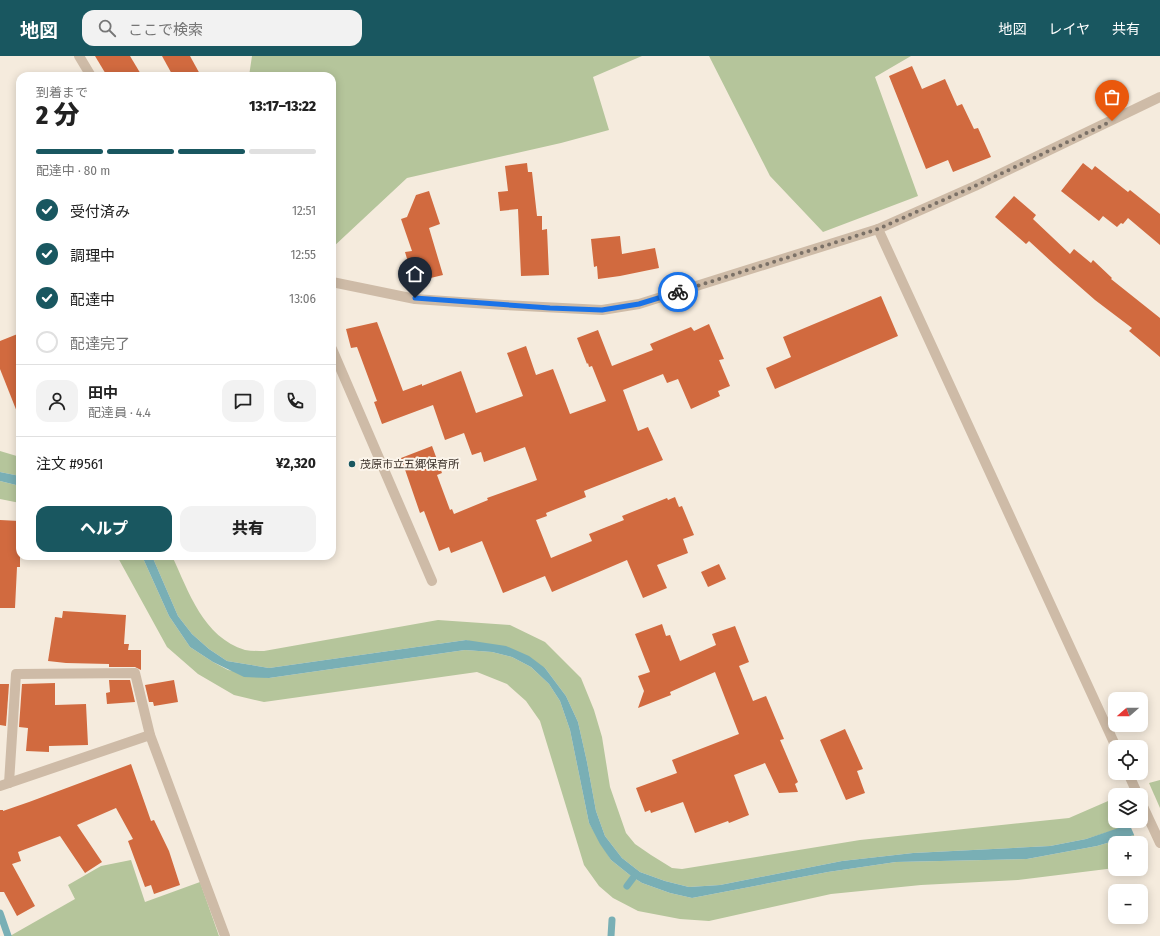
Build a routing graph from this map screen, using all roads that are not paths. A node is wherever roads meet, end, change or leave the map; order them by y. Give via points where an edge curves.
1 (79, 56) edge
2 (89, 72) edge
3 (1160, 97) edge
4 (878, 229) junction
5 (336, 283) edge
6 (336, 359) edge
7 (432, 581) dead end
8 (150, 735) junction
9 (1113, 740) edge
10 (4, 784) edge
11 (1148, 817) edge
12 (1160, 843) edge
13 (225, 936) edge

1 - 2 street
3 - 4 street via 975,186
4 - 5 street via 639,304 602,310 415,298
4 - 9 street
6 - 7 street
8 - 10 street
8 - 10 street via 135,673 16,674
8 - 13 street
11 - 12 street

